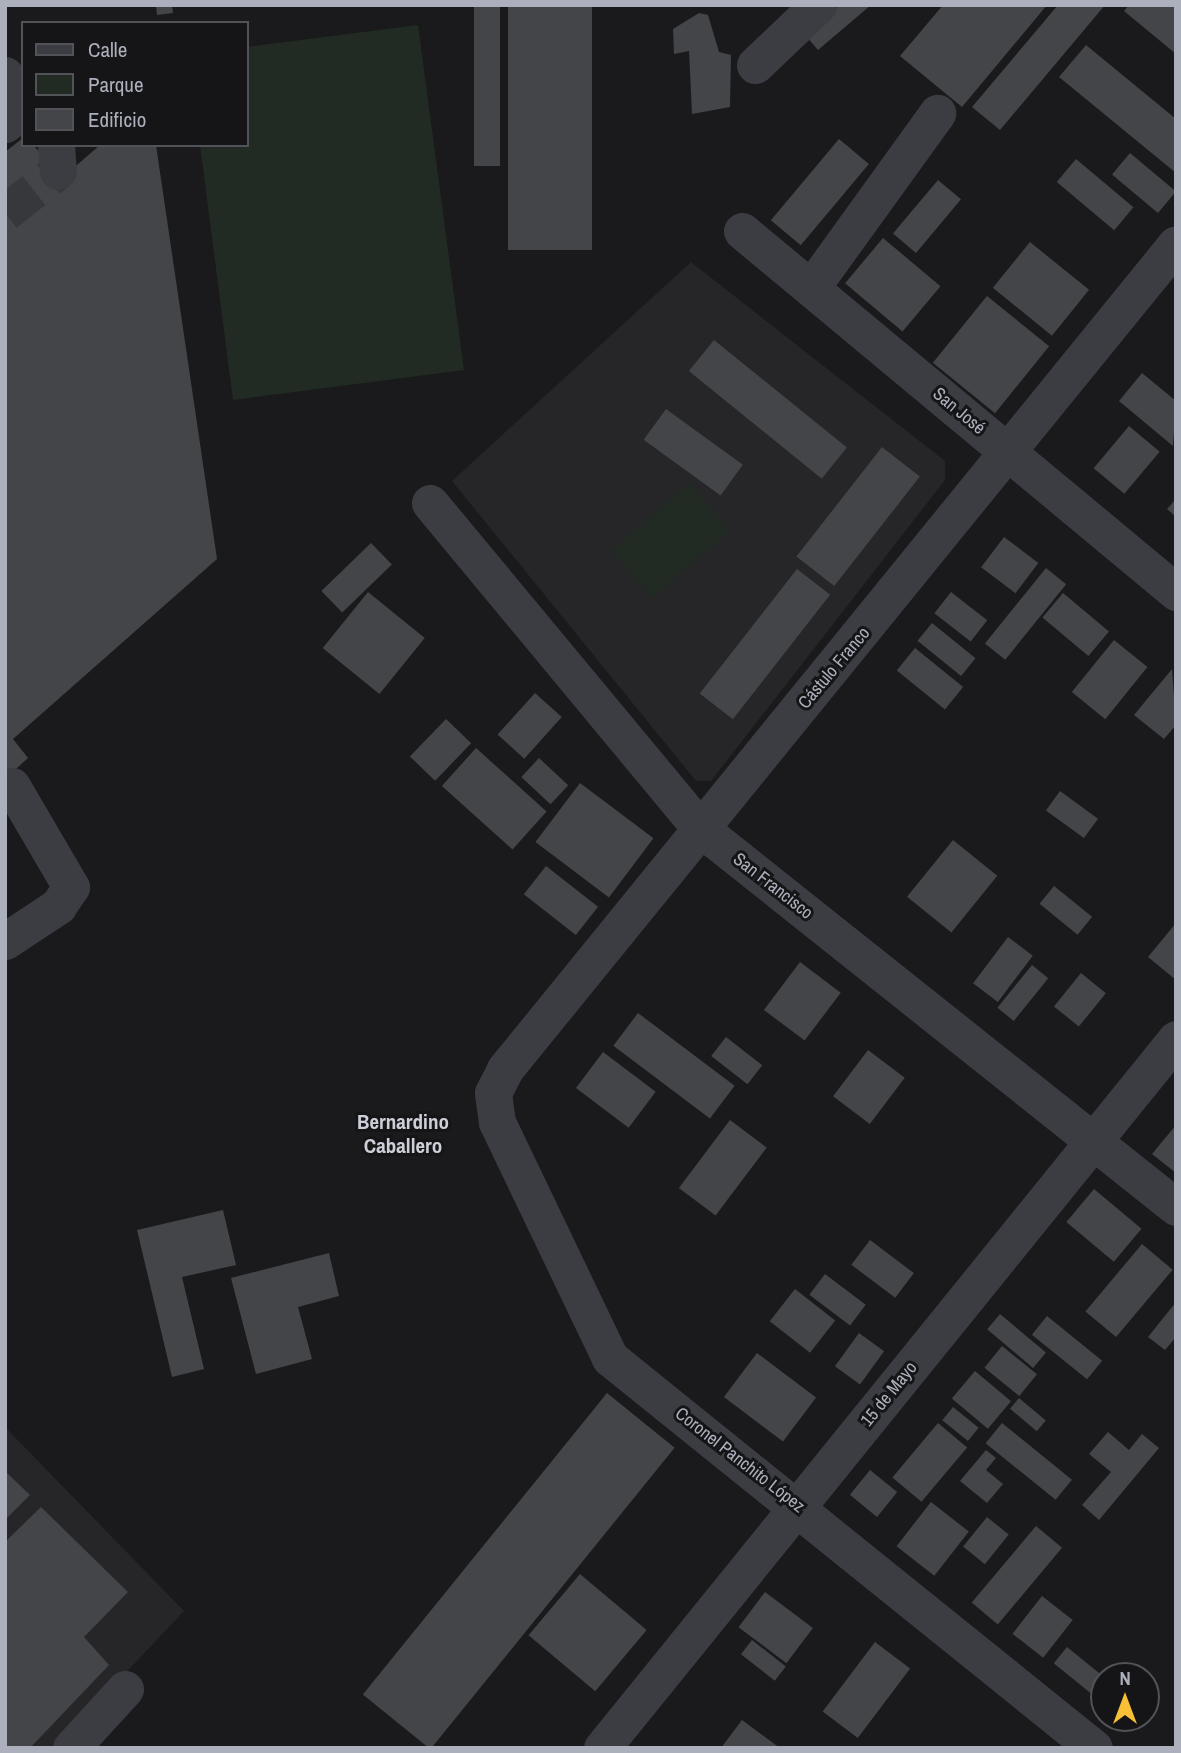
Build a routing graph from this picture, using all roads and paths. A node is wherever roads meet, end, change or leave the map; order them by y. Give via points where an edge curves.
1 (818, 5) edge
2 (755, 65) dead end
3 (5, 75) edge
4 (21, 92) edge
5 (21, 111) edge
6 (937, 113) dead end
7 (5, 124) edge
8 (742, 231) dead end
9 (1176, 244) edge
10 (811, 288) junction
11 (1011, 454) junction
12 (430, 503) dead end
13 (1176, 593) edge
14 (12, 786) dead end
15 (701, 829) junction
16 (5, 941) edge
17 (1176, 1039) edge
18 (493, 1093) joint
19 (1093, 1140) junction
20 (1176, 1207) edge
21 (799, 1506) junction
22 (125, 1689) dead end
23 (71, 1748) edge
24 (602, 1748) edge
25 (1094, 1748) edge

1 - 2 street
3 - 4 street
5 - 7 street
6 - 10 street
8 - 10 street, San José
9 - 11 street, Cástulo Franco
10 - 11 street, San José
11 - 13 street, San José
11 - 15 street, Cástulo Franco
12 - 15 street, San Francisco
14 - 16 street via 71,887 58,906
15 - 18 street, Cástulo Franco via 505,1069
15 - 19 street, San Francisco
17 - 19 street, 15 de Mayo
18 - 21 street, Coronel Panchito López via 498,1122 598,1345
19 - 20 street, San Francisco
19 - 21 street, 15 de Mayo
21 - 24 street, 15 de Mayo
21 - 25 street, Coronel Panchito López
22 - 23 street

